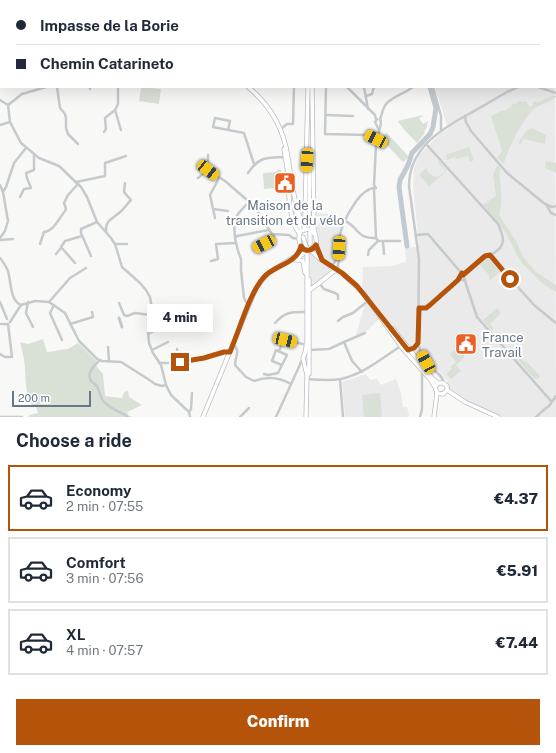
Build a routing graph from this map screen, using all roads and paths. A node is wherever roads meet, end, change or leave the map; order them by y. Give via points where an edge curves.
1 (43, 88) edge
2 (57, 88) edge
3 (118, 88) edge
4 (245, 88) edge
5 (249, 88) edge
6 (294, 88) edge
7 (308, 88) edge
8 (312, 88) edge
9 (326, 88) edge
10 (348, 88) edge
11 (364, 88) edge
12 (374, 88) edge
13 (412, 88) edge
14 (433, 88) edge
15 (516, 88) edge
16 (541, 88) edge
17 (556, 93) edge
18 (366, 96) junction
19 (0, 100) edge
20 (310, 100) junction
21 (8, 105) junction
22 (368, 109) junction
23 (114, 110) junction
24 (326, 115) junction
25 (353, 116) dead end
26 (465, 116) junction
27 (378, 119) junction
28 (460, 119) junction
29 (311, 121) junction
30 (10, 122) junction
31 (466, 122) junction
32 (442, 123) junction
33 (376, 124) junction
34 (381, 124) junction
35 (0, 125) edge
36 (446, 127) junction
37 (281, 129) junction
38 (121, 130) dead end
39 (228, 130) junction
40 (380, 130) junction
41 (441, 130) junction
42 (104, 132) dead end
43 (377, 139) junction
44 (78, 144) dead end
45 (426, 144) junction
46 (26, 148) junction
47 (308, 150) junction
48 (34, 154) junction
49 (208, 155) dead end
50 (126, 156) dead end
51 (287, 157) junction
52 (254, 164) junction
53 (208, 170) junction
54 (309, 172) junction
55 (248, 173) dead end
56 (198, 178) dead end
57 (219, 178) junction
58 (289, 180) junction
59 (77, 183) junction
60 (125, 183) dead end
61 (0, 185) edge
62 (374, 187) junction
63 (3, 192) junction
64 (20, 198) dead end
65 (248, 202) junction
66 (546, 204) junction
67 (556, 206) edge
68 (552, 207) junction
69 (213, 209) junction
70 (550, 210) junction
71 (228, 211) dead end
72 (556, 215) edge
73 (215, 218) dead end
74 (309, 218) dead end
75 (345, 221) junction
76 (97, 222) junction
77 (300, 228) dead end
78 (305, 229) junction
79 (269, 230) junction
80 (106, 232) junction
81 (310, 232) junction
82 (299, 233) junction
83 (315, 234) junction
84 (274, 235) junction
85 (416, 235) junction
86 (82, 236) junction
87 (303, 237) dead end
88 (235, 238) junction
89 (0, 239) edge
90 (13, 239) dead end
91 (299, 239) junction
92 (377, 239) junction
93 (400, 241) dead end
94 (383, 242) junction
95 (236, 243) junction
96 (40, 244) dead end
97 (115, 244) junction
98 (128, 244) dead end
99 (310, 244) dead end
100 (316, 245) junction
101 (301, 246) junction
102 (62, 248) junction
103 (254, 249) dead end
104 (308, 251) junction
105 (56, 254) dead end
106 (384, 254) dead end
107 (368, 255) dead end
108 (490, 255) junction
109 (91, 256) dead end
110 (339, 256) junction
111 (0, 258) edge
112 (211, 260) dead end
113 (295, 260) junction
114 (322, 260) junction
115 (290, 261) junction
116 (75, 264) dead end
117 (332, 266) junction
118 (86, 268) dead end
119 (337, 269) junction
120 (463, 274) junction
121 (309, 280) junction
122 (458, 280) junction
123 (465, 280) junction
124 (319, 282) junction
125 (310, 290) junction
126 (306, 297) junction
127 (338, 299) dead end
128 (369, 300) junction
129 (0, 302) edge
130 (28, 302) junction
131 (49, 302) junction
132 (119, 303) dead end
133 (249, 304) junction
134 (21, 305) junction
135 (54, 305) junction
136 (419, 308) junction
137 (92, 312) dead end
138 (307, 312) junction
139 (124, 314) junction
140 (150, 315) junction
141 (119, 317) dead end
142 (381, 317) junction
143 (338, 321) dead end
144 (7, 322) junction
145 (275, 323) dead end
146 (556, 323) edge
147 (0, 324) edge
148 (70, 324) junction
149 (33, 326) dead end
150 (168, 327) dead end
151 (365, 333) dead end
152 (148, 334) junction
153 (62, 340) dead end
154 (168, 342) dead end
155 (344, 342) junction
156 (418, 343) junction
157 (233, 344) junction
158 (307, 345) junction
159 (401, 346) junction
160 (108, 347) dead end
161 (177, 349) dead end
162 (152, 350) junction
163 (309, 350) junction
164 (408, 350) junction
165 (279, 351) junction
166 (230, 352) junction
167 (0, 354) edge
168 (305, 358) junction
169 (100, 360) junction
170 (109, 361) junction
171 (159, 363) junction
172 (171, 363) dead end
173 (282, 365) junction
174 (422, 371) junction
175 (362, 372) junction
176 (278, 373) junction
177 (264, 374) dead end
178 (441, 375) junction
179 (276, 378) junction
180 (308, 379) junction
181 (340, 379) junction
182 (439, 383) junction
183 (291, 384) junction
184 (444, 384) junction
185 (166, 385) junction
186 (435, 387) junction
187 (446, 392) junction
188 (192, 393) dead end
189 (438, 394) junction
190 (556, 396) edge
191 (551, 401) junction
192 (249, 408) dead end
193 (189, 412) junction
194 (0, 417) edge
195 (22, 417) edge
196 (128, 417) edge
197 (190, 417) edge
198 (203, 417) edge
199 (240, 417) edge
200 (276, 417) edge
201 (307, 417) edge
202 (343, 417) edge
203 (420, 417) edge
204 (435, 417) edge
205 (492, 417) edge
206 (498, 417) edge
207 (536, 417) edge

1 - 21 street via 22,94
2 - 44 street via 68,134
3 - 23 street via 118,104
4 - 51 main road via 271,116 280,132
5 - 37 main road via 269,109
6 - 37 street via 294,124 288,124
7 - 20 main road
8 - 20 main road
9 - 24 street
10 - 22 street
11 - 18 street
12 - 18 street via 372,94
13 - 27 street via 392,98
14 - 32 street
15 - 26 street
16 - 17 street
18 - 22 street
19 - 21 street
20 - 29 main road
20 - 47 main road
21 - 30 street
22 - 27 street
23 - 38 street
23 - 42 street via 105,118
24 - 25 street
24 - 43 street via 326,134 368,135
26 - 28 street
26 - 31 street
27 - 33 street
27 - 34 street
28 - 31 street
28 - 36 street
29 - 54 main road
29 - 83 main road
30 - 35 street
30 - 46 street
31 - 66 street via 508,173
32 - 36 street
32 - 41 street
33 - 34 street
33 - 40 street
34 - 40 street
36 - 41 street
37 - 51 main road
39 - 39 street via 230,121 215,118 213,127
39 - 52 street via 244,133
40 - 43 street
41 - 45 street
43 - 62 street
45 - 85 street via 414,160 410,176 409,186
45 - 108 street via 498,224 504,242
46 - 48 street
46 - 63 street via 14,163
47 - 54 main road
47 - 81 main road via 305,216 312,225
48 - 59 street via 59,166
48 - 64 street via 34,170 26,173 31,188 24,189
49 - 53 street
50 - 59 street via 105,163 105,176
51 - 52 street via 261,160
51 - 58 main road
51 - 78 main road via 297,207
52 - 55 street
53 - 56 street
53 - 57 street
54 - 74 main road
57 - 65 street
57 - 69 street via 210,195
58 - 77 main road
58 - 82 main road via 291,209
59 - 76 street via 87,197
59 - 96 street via 64,203 65,211 53,228 44,232
60 - 80 street via 124,192 131,200 121,212 109,220
61 - 63 street
62 - 75 street via 356,201
62 - 92 street
63 - 89 street via 8,221
65 - 79 street via 258,211
65 - 88 street via 234,219
66 - 68 street
66 - 70 street
67 - 68 street
68 - 70 street
69 - 71 street
69 - 73 street
70 - 72 street via 552,215
75 - 92 street via 360,235
75 - 110 street via 340,235
76 - 80 street
76 - 86 street via 81,230
78 - 81 main road
78 - 82 main road
79 - 84 street
79 - 88 street
80 - 97 street
81 - 83 main road
81 - 99 main road
82 - 91 main road
83 - 100 main road
84 - 91 street via 289,235
84 - 103 street via 273,239
85 - 120 street via 428,234
85 - 136 street via 419,259
86 - 102 street via 65,242
86 - 109 street
87 - 104 main road
88 - 95 street
89 - 90 street
91 - 101 main road
92 - 94 street
92 - 107 street
93 - 94 street
94 - 106 street
95 - 112 street via 216,244 218,259
95 - 133 street via 241,259 244,298
97 - 98 street
97 - 140 street via 122,267 140,283 150,297
100 - 104 main road
100 - 114 main road
101 - 104 main road
101 - 115 main road via 299,253
102 - 105 street
102 - 116 street
104 - 113 main road
104 - 114 main road
104 - 121 main road
104 - 126 main road
108 - 120 street via 483,257
108 - 146 street via 534,304
110 - 117 street
110 - 119 street
111 - 134 street via 8,273 14,300
113 - 115 main road
113 - 126 main road via 303,262
114 - 117 main road
115 - 133 main road via 264,277
117 - 119 main road
118 - 131 street via 70,278
119 - 124 main road
119 - 128 main road
120 - 122 street
120 - 123 street
121 - 125 main road
121 - 126 main road
122 - 123 street
122 - 136 street via 426,308
123 - 191 street via 477,317
124 - 125 main road
124 - 127 street via 324,289 338,295
125 - 158 main road
126 - 138 main road
128 - 142 main road
128 - 143 street via 353,314 343,316
129 - 144 street
130 - 131 street
130 - 134 street
130 - 149 street via 26,313
131 - 135 street
132 - 139 street
133 - 157 main road
134 - 144 street via 14,317
135 - 148 street via 65,313
135 - 153 street via 50,313
136 - 156 street
137 - 148 street via 93,317
138 - 145 street via 290,312
138 - 158 main road
139 - 140 street
139 - 141 street
140 - 152 street
142 - 159 main road
142 - 164 main road
144 - 147 street
144 - 167 street via 12,357 5,358
148 - 169 street via 79,341
150 - 152 street
151 - 155 street
152 - 162 street
154 - 162 street
155 - 163 street via 329,349
155 - 175 street via 352,361
156 - 164 street
156 - 178 street via 426,362
157 - 166 main road
157 - 179 street via 237,352 235,365 246,376 254,381
158 - 163 main road
158 - 165 street via 285,340
158 - 168 main road
159 - 174 main road
159 - 175 street
160 - 170 street
161 - 166 street via 180,362
162 - 171 street
163 - 168 main road
164 - 182 main road
165 - 173 street via 287,355
165 - 173 street via 276,350 272,360
166 - 198 main road
168 - 180 main road
168 - 183 street
169 - 170 street
169 - 196 street via 90,373 92,383 96,384 105,403
170 - 185 street via 122,362 155,384
171 - 172 street
171 - 185 street
173 - 176 street
174 - 186 main road
174 - 203 street
175 - 181 street
176 - 177 street via 268,376
176 - 179 street
178 - 182 street
178 - 184 street
179 - 183 street
180 - 181 street
180 - 201 main road
181 - 202 street
182 - 184 main road
182 - 186 main road
183 - 200 street
184 - 187 main road
185 - 193 street via 174,399
186 - 189 main road
187 - 189 main road
187 - 205 main road
187 - 206 main road
188 - 193 street
189 - 204 main road via 435,401
190 - 191 street
191 - 207 street
192 - 199 street
193 - 197 street
194 - 195 street

